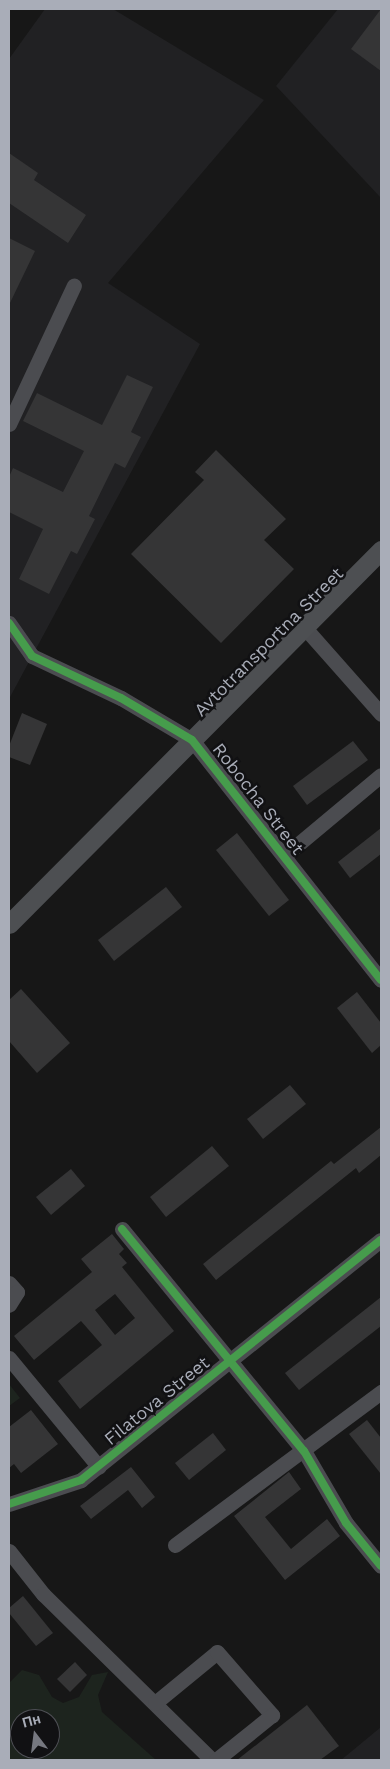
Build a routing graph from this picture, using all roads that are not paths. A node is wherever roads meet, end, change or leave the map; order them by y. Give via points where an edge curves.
1 (74, 285) dead end
2 (9, 424) edge
3 (381, 550) edge
4 (9, 623) edge
5 (305, 628) junction
6 (381, 714) edge
7 (192, 740) junction
8 (381, 775) edge
9 (284, 856) junction
10 (9, 924) edge
11 (381, 980) edge
12 (122, 1229) dead end
13 (381, 1240) edge
14 (9, 1283) edge
15 (9, 1305) edge
16 (9, 1358) edge
17 (228, 1362) junction
18 (380, 1393) edge
19 (304, 1451) junction
20 (100, 1466) junction
21 (9, 1504) edge
22 (175, 1545) dead end
23 (9, 1551) edge
24 (381, 1566) edge
25 (155, 1703) junction
26 (214, 1760) edge

1 - 2 street
3 - 5 main road, Avtotransportna Street
4 - 7 street, Robocha Street via 32,656 121,698
5 - 6 street
5 - 7 main road, Avtotransportna Street
7 - 9 street, Robocha Street
7 - 10 main road, Avtotransportna Street
8 - 9 street
9 - 11 street, Robocha Street
12 - 17 street
13 - 17 street, Filatova Street
14 - 15 street via 17,1292
16 - 20 street
17 - 19 street
17 - 20 street, Filatova Street
18 - 19 street
19 - 22 street
19 - 24 street via 346,1523
20 - 21 street, Filatova Street via 81,1480
23 - 25 street via 43,1594
25 - 26 street
25 - 26 street via 217,1652 272,1715

